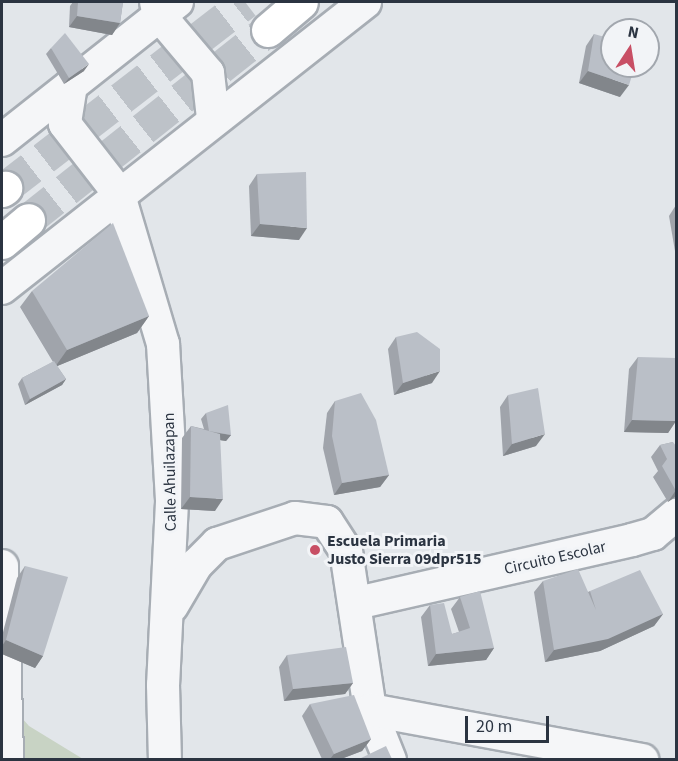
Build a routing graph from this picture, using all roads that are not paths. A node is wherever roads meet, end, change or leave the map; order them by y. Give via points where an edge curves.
1 (301, 2) edge
2 (365, 2) edge
3 (164, 6) edge
4 (268, 30) tunnel mouth
5 (71, 85) junction
6 (213, 118) junction
7 (2, 140) edge
8 (118, 192) junction
9 (28, 220) tunnel mouth
10 (2, 242) edge
11 (2, 288) edge
12 (676, 515) edge
13 (2, 566) edge
14 (357, 603) junction
15 (170, 609) junction
16 (370, 710) junction
17 (7, 759) edge
18 (165, 759) edge
19 (390, 759) edge
20 (642, 759) edge

1 - 4 main road
2 - 6 street
3 - 5 street
3 - 6 street via 208,73
5 - 7 street
5 - 8 street, Calle Ahuilazapan via 66,123
6 - 8 street
8 - 11 street
8 - 15 street, Calle Ahuilazapan via 151,297 166,371
9 - 10 main road
12 - 14 street, Circuito Escolar via 653,534 632,540
13 - 17 street
14 - 15 street via 337,531 327,522 295,518 217,544 196,565
14 - 16 street
15 - 18 street, Calle Ahuilazapan via 163,686
16 - 19 street
16 - 20 street

